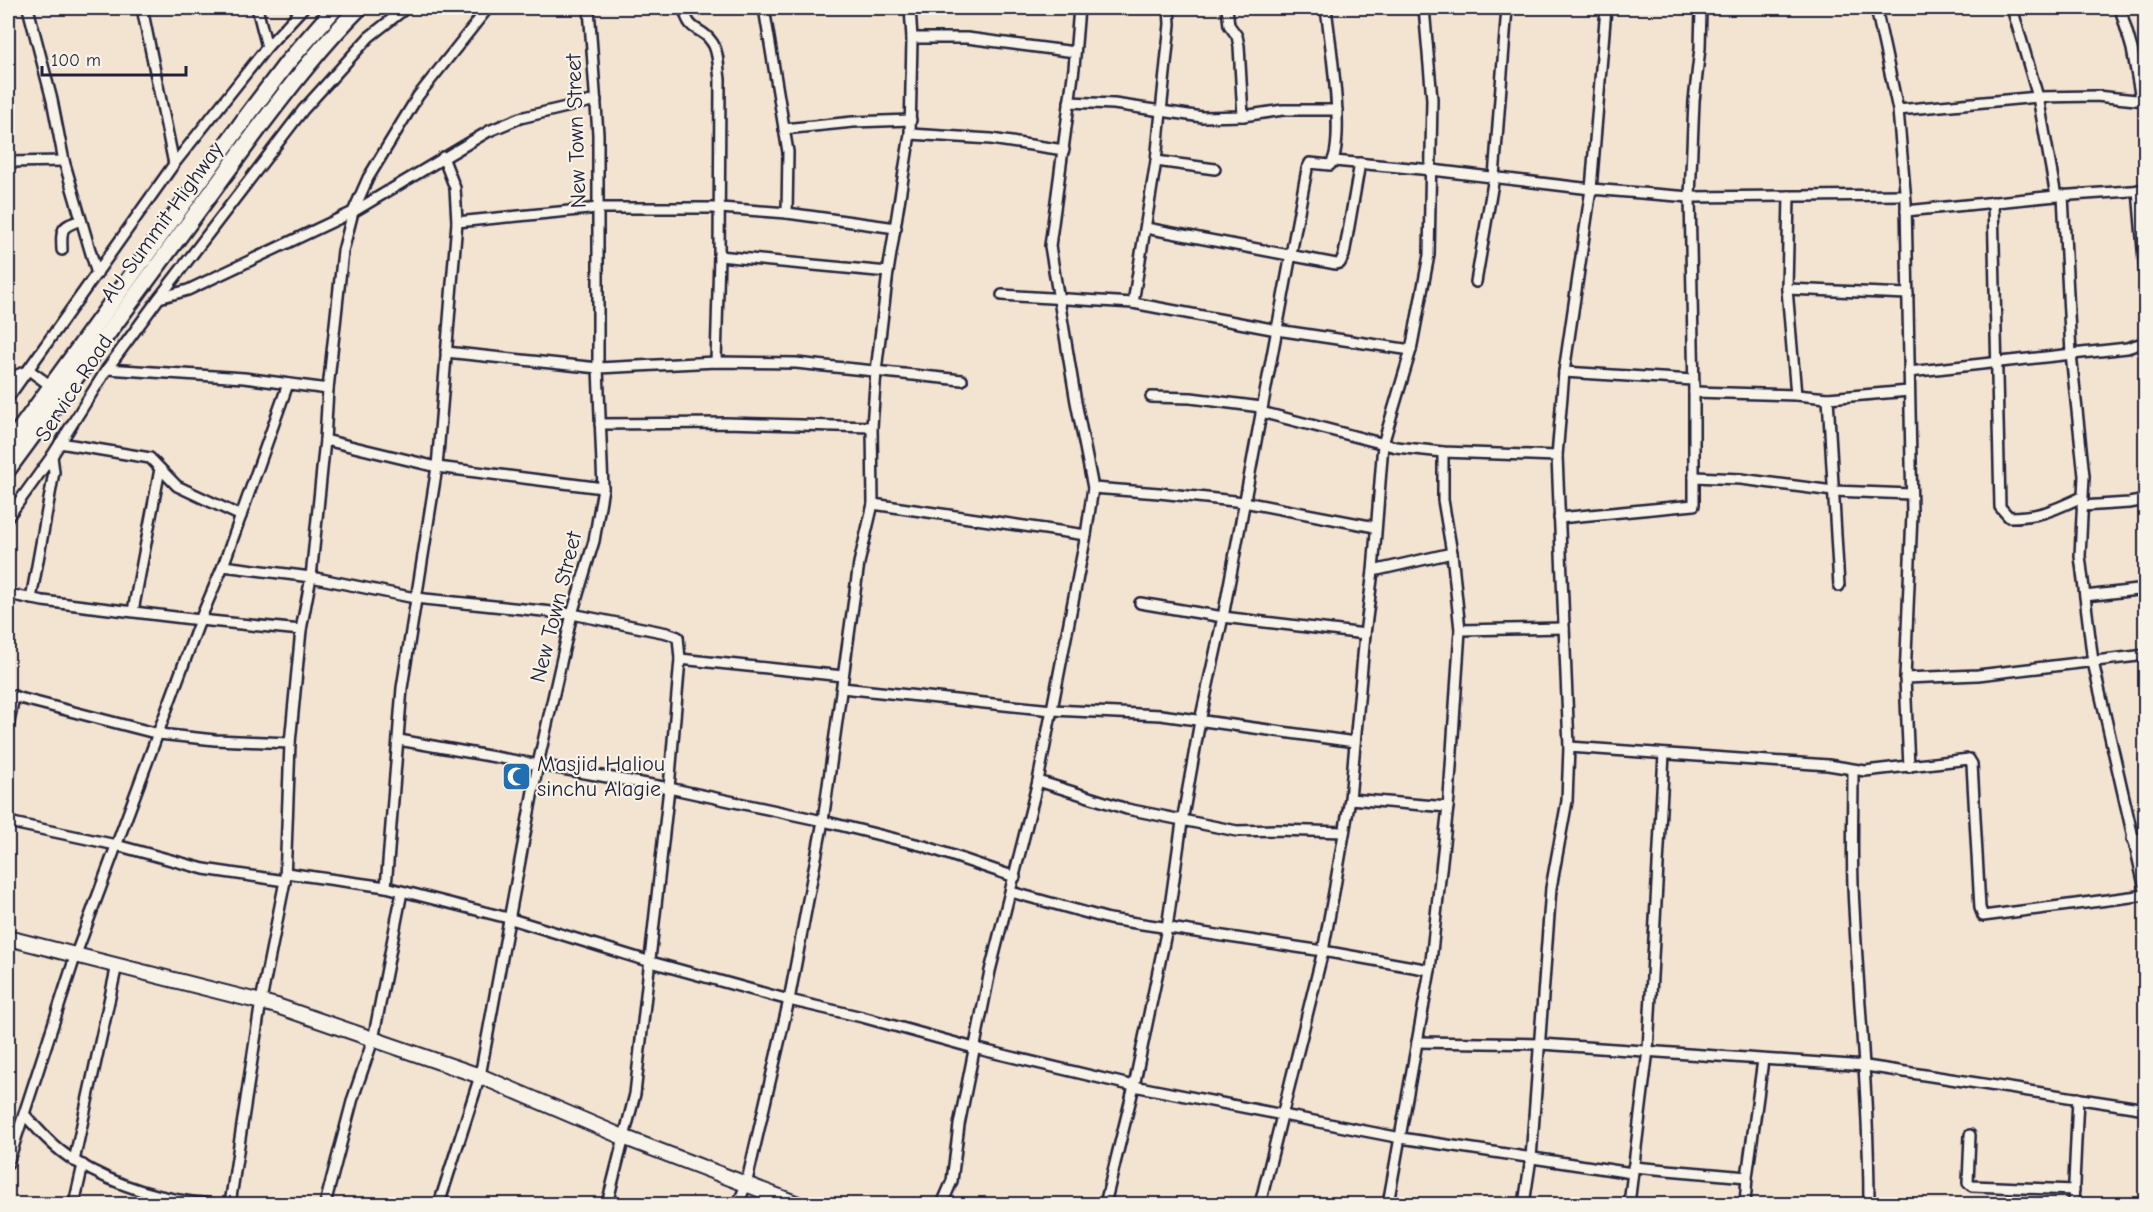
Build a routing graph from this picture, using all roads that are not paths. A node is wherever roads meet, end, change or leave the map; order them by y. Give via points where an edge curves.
1 (28, 8) edge
2 (142, 8) edge
3 (257, 8) edge
4 (303, 8) edge
5 (335, 8) edge
6 (359, 8) edge
7 (406, 8) edge
8 (488, 8) edge
9 (589, 8) edge
10 (684, 8) edge
11 (764, 8) edge
12 (910, 8) edge
13 (1079, 8) edge
14 (1169, 8) edge
15 (1227, 8) edge
16 (1326, 8) edge
17 (1424, 8) edge
18 (1507, 8) edge
19 (1606, 8) edge
20 (1701, 8) edge
21 (1876, 8) edge
22 (2012, 8) edge
23 (2120, 8) edge
24 (912, 38) junction
25 (267, 47) junction
26 (1075, 52) junction
27 (2038, 97) junction
28 (596, 100) junction
29 (2143, 100) edge
30 (1070, 102) junction
31 (1337, 110) junction
32 (1898, 110) junction
33 (1161, 112) junction
34 (1243, 116) junction
35 (911, 120) junction
36 (784, 129) junction
37 (910, 134) junction
38 (1064, 150) junction
39 (442, 157) junction
40 (64, 161) junction
41 (1334, 161) junction
42 (8, 162) edge
43 (1156, 162) junction
44 (1360, 163) junction
45 (174, 164) junction
46 (1215, 169) dead end
47 (1432, 170) junction
48 (1494, 177) junction
49 (1591, 189) junction
50 (2142, 190) edge
51 (1905, 195) junction
52 (2059, 195) junction
53 (1789, 196) junction
54 (1690, 197) junction
55 (1993, 202) junction
56 (599, 208) junction
57 (720, 208) junction
58 (1906, 211) junction
59 (353, 212) junction
60 (787, 213) junction
61 (81, 220) junction
62 (457, 222) junction
63 (896, 228) junction
64 (1146, 228) junction
65 (62, 250) dead end
66 (719, 256) junction
67 (1290, 256) junction
68 (888, 272) junction
69 (97, 274) junction
70 (1476, 282) dead end
71 (2145, 285) edge
72 (1787, 289) junction
73 (1908, 294) junction
74 (1002, 295) dead end
75 (159, 298) junction
76 (1060, 298) junction
77 (1133, 303) junction
78 (1276, 330) junction
79 (2145, 341) edge
80 (1411, 350) junction
81 (446, 352) junction
82 (2071, 354) junction
83 (1995, 361) junction
84 (716, 362) junction
85 (598, 368) junction
86 (107, 369) junction
87 (28, 370) junction
88 (876, 371) junction
89 (1564, 372) junction
90 (1909, 372) junction
91 (8, 379) edge
92 (962, 380) dead end
93 (1693, 380) junction
94 (288, 384) junction
95 (51, 386) junction
96 (328, 389) junction
97 (1909, 391) junction
98 (1694, 392) junction
99 (1796, 394) junction
100 (1150, 397) dead end
101 (8, 398) edge
102 (1828, 398) junction
103 (1261, 409) junction
104 (600, 424) junction
105 (872, 427) junction
106 (326, 440) junction
107 (60, 443) junction
108 (1383, 444) junction
109 (8, 446) edge
110 (1443, 452) junction
111 (52, 456) junction
112 (1557, 456) junction
113 (437, 467) junction
114 (8, 469) edge
115 (160, 469) junction
116 (1694, 477) junction
117 (603, 488) junction
118 (1093, 488) junction
119 (1833, 491) junction
120 (1911, 494) junction
121 (2145, 500) edge
122 (1244, 502) junction
123 (2082, 502) junction
124 (873, 504) junction
125 (241, 516) junction
126 (8, 517) edge
127 (1559, 518) junction
128 (1375, 526) junction
129 (1086, 535) junction
130 (1452, 553) junction
131 (223, 566) junction
132 (1373, 571) junction
133 (311, 578) junction
134 (1839, 586) dead end
135 (2145, 589) edge
136 (8, 594) edge
137 (2085, 596) junction
138 (415, 598) junction
139 (31, 599) junction
140 (1140, 603) dead end
141 (133, 611) junction
142 (572, 614) junction
143 (1223, 617) junction
144 (200, 620) junction
145 (1564, 628) junction
146 (301, 630) junction
147 (1460, 630) junction
148 (1365, 634) junction
149 (2145, 655) edge
150 (680, 659) junction
151 (2093, 662) junction
152 (843, 676) junction
153 (1905, 678) junction
154 (842, 688) junction
155 (11, 695) edge
156 (1052, 710) junction
157 (1200, 721) junction
158 (8, 728) edge
159 (159, 734) junction
160 (399, 740) junction
161 (1355, 742) junction
162 (290, 743) junction
163 (1569, 747) junction
164 (1664, 754) junction
165 (538, 764) junction
166 (1909, 767) junction
167 (1852, 770) junction
168 (1038, 781) junction
169 (669, 788) junction
170 (1350, 799) junction
171 (1448, 807) junction
172 (823, 821) junction
173 (8, 822) edge
174 (1182, 822) junction
175 (1344, 832) junction
176 (2145, 838) edge
177 (2132, 839) junction
178 (116, 845) junction
179 (286, 877) junction
180 (1015, 877) junction
181 (386, 887) junction
182 (402, 892) junction
183 (1011, 892) junction
184 (2145, 895) edge
185 (508, 918) junction
186 (1167, 928) junction
187 (8, 938) edge
188 (1323, 951) junction
189 (76, 954) junction
190 (651, 962) junction
191 (117, 965) junction
192 (1430, 970) junction
193 (789, 1000) junction
194 (261, 1001) junction
195 (373, 1040) junction
196 (1417, 1042) junction
197 (1541, 1044) junction
198 (974, 1048) junction
199 (1648, 1050) junction
200 (1763, 1060) junction
201 (1866, 1066) junction
202 (480, 1076) junction
203 (1134, 1086) junction
204 (2078, 1098) junction
205 (2145, 1109) edge
206 (24, 1114) junction
207 (1283, 1114) junction
208 (1971, 1136) dead end
209 (623, 1137) junction
210 (1401, 1138) junction
211 (1531, 1158) junction
212 (8, 1163) edge
213 (79, 1163) junction
214 (1632, 1170) junction
215 (1747, 1177) junction
216 (746, 1185) junction
217 (2074, 1190) junction
218 (74, 1204) edge
219 (212, 1204) edge
220 (230, 1204) edge
221 (325, 1204) edge
222 (439, 1204) edge
223 (607, 1204) edge
224 (738, 1204) edge
225 (798, 1204) edge
226 (942, 1204) edge
227 (1105, 1204) edge
228 (1260, 1204) edge
229 (1388, 1204) edge
230 (1524, 1204) edge
231 (1629, 1204) edge
232 (1745, 1204) edge
233 (1869, 1204) edge
234 (2073, 1204) edge

1 - 40 street
2 - 45 street
3 - 25 street
4 - 25 street, Service Road
5 - 95 main road, AU Summit Highway via 280,72
6 - 114 main road, AU Summit Highway via 274,109
7 - 75 street, Service Road via 369,37 303,110
8 - 59 street via 418,96 368,178
9 - 28 street, New Town Street
10 - 57 street via 692,28 711,40 716,52 720,79
11 - 36 street
12 - 24 street
13 - 26 street
14 - 33 street
15 - 34 street via 1229,25 1239,46
16 - 31 street
17 - 47 street via 1432,99
18 - 48 street
19 - 49 street
20 - 54 street
21 - 32 street
22 - 27 street
23 - 29 street
24 - 26 street via 967,38
24 - 35 street
25 - 45 street, Service Road
26 - 30 street
27 - 29 street
27 - 32 street
27 - 52 street
28 - 39 street via 520,118
28 - 56 street, New Town Street
30 - 33 street
30 - 38 street
31 - 34 street via 1282,110
31 - 41 street
32 - 51 street
33 - 34 street
33 - 43 street
35 - 36 street
35 - 37 street
36 - 60 street via 788,152
37 - 38 street via 991,139
37 - 63 street
38 - 76 street via 1050,246
39 - 59 street
39 - 62 street via 455,188
40 - 42 street
40 - 61 street
41 - 44 street
41 - 67 street via 1330,165 1310,163 1307,169
43 - 46 street
43 - 64 street
44 - 47 street
44 - 67 street via 1342,260 1335,264
45 - 69 street, Service Road
47 - 48 street
47 - 80 street via 1429,255
48 - 49 street
48 - 70 street
49 - 54 street
49 - 89 street
50 - 52 street
50 - 71 street
51 - 53 street
51 - 58 street
52 - 55 street
52 - 82 street
53 - 54 street
53 - 72 street
54 - 93 street
55 - 58 street
55 - 83 street
56 - 57 street
56 - 62 street
56 - 85 street, New Town Street
57 - 60 street
57 - 66 street
58 - 73 street
59 - 75 street via 188,290
59 - 96 street via 344,251
60 - 63 street
61 - 65 street via 63,228
61 - 69 street
62 - 81 street
63 - 68 street
64 - 67 street
64 - 77 street
66 - 68 street
66 - 84 street
67 - 78 street
68 - 88 street
69 - 87 street, Service Road
72 - 73 street
72 - 99 street
73 - 90 street
74 - 76 street
75 - 86 street, Service Road
76 - 77 street
76 - 118 street
77 - 78 street
78 - 80 street
78 - 103 street
79 - 82 street via 2127,348
80 - 108 street
81 - 85 street
81 - 113 street
82 - 83 street
82 - 123 street via 2084,476
83 - 90 street
83 - 123 street via 2000,507 2008,517 2025,517
84 - 85 street
84 - 88 street via 796,363
85 - 104 street, New Town Street
86 - 94 street
86 - 107 street, Service Road
87 - 91 street
87 - 95 street
87 - 101 street, Service Road
88 - 92 street
88 - 105 street
89 - 93 street
89 - 112 street
90 - 97 street
93 - 98 street
94 - 96 street
94 - 125 street
95 - 109 main road, AU Summit Highway
96 - 106 street
97 - 102 street
97 - 120 street
98 - 99 street
98 - 116 street
99 - 102 street
100 - 103 street via 1191,398
102 - 119 street
103 - 108 street
103 - 122 street
104 - 105 street
104 - 117 street, New Town Street
105 - 124 street
106 - 113 street
106 - 133 street
107 - 111 street, Service Road
107 - 115 street via 150,458
108 - 110 street
108 - 128 street
110 - 112 street
110 - 130 street via 1443,500
111 - 126 street, Service Road
111 - 139 street via 54,471
112 - 127 street
113 - 117 street
113 - 138 street
115 - 125 street via 177,486
115 - 141 street
116 - 119 street
116 - 127 street via 1694,505
117 - 142 street, New Town Street via 594,542
118 - 122 street
118 - 129 street
119 - 120 street
119 - 134 street
120 - 153 street
121 - 123 street
122 - 128 street
122 - 143 street
123 - 137 street via 2080,556
124 - 129 street
124 - 152 street via 859,563
125 - 131 street
127 - 145 street
128 - 132 street
129 - 156 street
130 - 132 street
130 - 147 street
131 - 133 street
131 - 144 street
132 - 148 street
133 - 138 street
133 - 146 street
135 - 137 street
136 - 139 street
137 - 151 street
138 - 142 street
138 - 160 street
139 - 141 street
140 - 143 street
141 - 144 street
142 - 150 street via 678,637
142 - 165 street, New Town Street
143 - 148 street
143 - 157 street
144 - 146 street
144 - 159 street
145 - 147 street
145 - 163 street
146 - 162 street
147 - 171 street
148 - 161 street
149 - 151 street
150 - 152 street
150 - 169 street
151 - 153 street via 1978,675
151 - 177 street
152 - 154 street
153 - 166 street
154 - 156 street
154 - 172 street
155 - 158 street
155 - 159 street
156 - 157 street via 1161,715
156 - 168 street
157 - 161 street
157 - 174 street
159 - 162 street
159 - 178 street
160 - 165 street
160 - 181 street
161 - 170 street
162 - 179 street
163 - 164 street
163 - 197 street via 1567,801 1551,888
164 - 167 street
164 - 199 street
165 - 169 street
165 - 185 street, New Town Street
166 - 167 street
166 - 184 street via 1964,759 1972,764 1983,916
167 - 201 street via 1854,905
168 - 174 street
168 - 180 street
169 - 172 street
169 - 190 street
170 - 171 street
170 - 175 street
171 - 192 street
172 - 180 street via 924,846
172 - 193 street
173 - 178 street
174 - 175 street via 1237,831
174 - 186 street
175 - 188 street
176 - 177 street
177 - 184 street
178 - 179 street via 204,869
178 - 189 street
179 - 181 street
179 - 194 street
180 - 183 street
181 - 182 street
182 - 185 street
182 - 195 street
183 - 186 street via 1109,919
183 - 198 street
185 - 190 street
185 - 202 street, New Town Street
186 - 188 street
186 - 203 street
187 - 189 street
188 - 192 street
188 - 207 street
189 - 191 street
189 - 206 street
190 - 193 street
190 - 209 street via 635,1094
191 - 194 street
191 - 213 street
192 - 196 street
193 - 198 street
193 - 216 street
194 - 195 street
194 - 220 street
195 - 202 street
195 - 221 street
196 - 197 street
196 - 210 street
197 - 199 street
197 - 211 street
198 - 203 street
198 - 226 street via 952,1181
199 - 200 street
199 - 214 street
200 - 201 street
200 - 215 street
201 - 204 street
201 - 233 street
202 - 209 street
202 - 222 street, New Town Street
203 - 207 street
203 - 227 street
204 - 205 street
204 - 217 street
206 - 212 street
206 - 213 street via 45,1137
207 - 210 street
207 - 228 street
208 - 217 street via 1968,1183 1972,1186
209 - 216 street
209 - 223 street
210 - 211 street
210 - 229 street
211 - 214 street
211 - 230 street
213 - 218 street
213 - 219 street via 128,1187 182,1202
214 - 215 street
214 - 231 street
215 - 232 street
216 - 224 street
216 - 225 street
217 - 234 street

